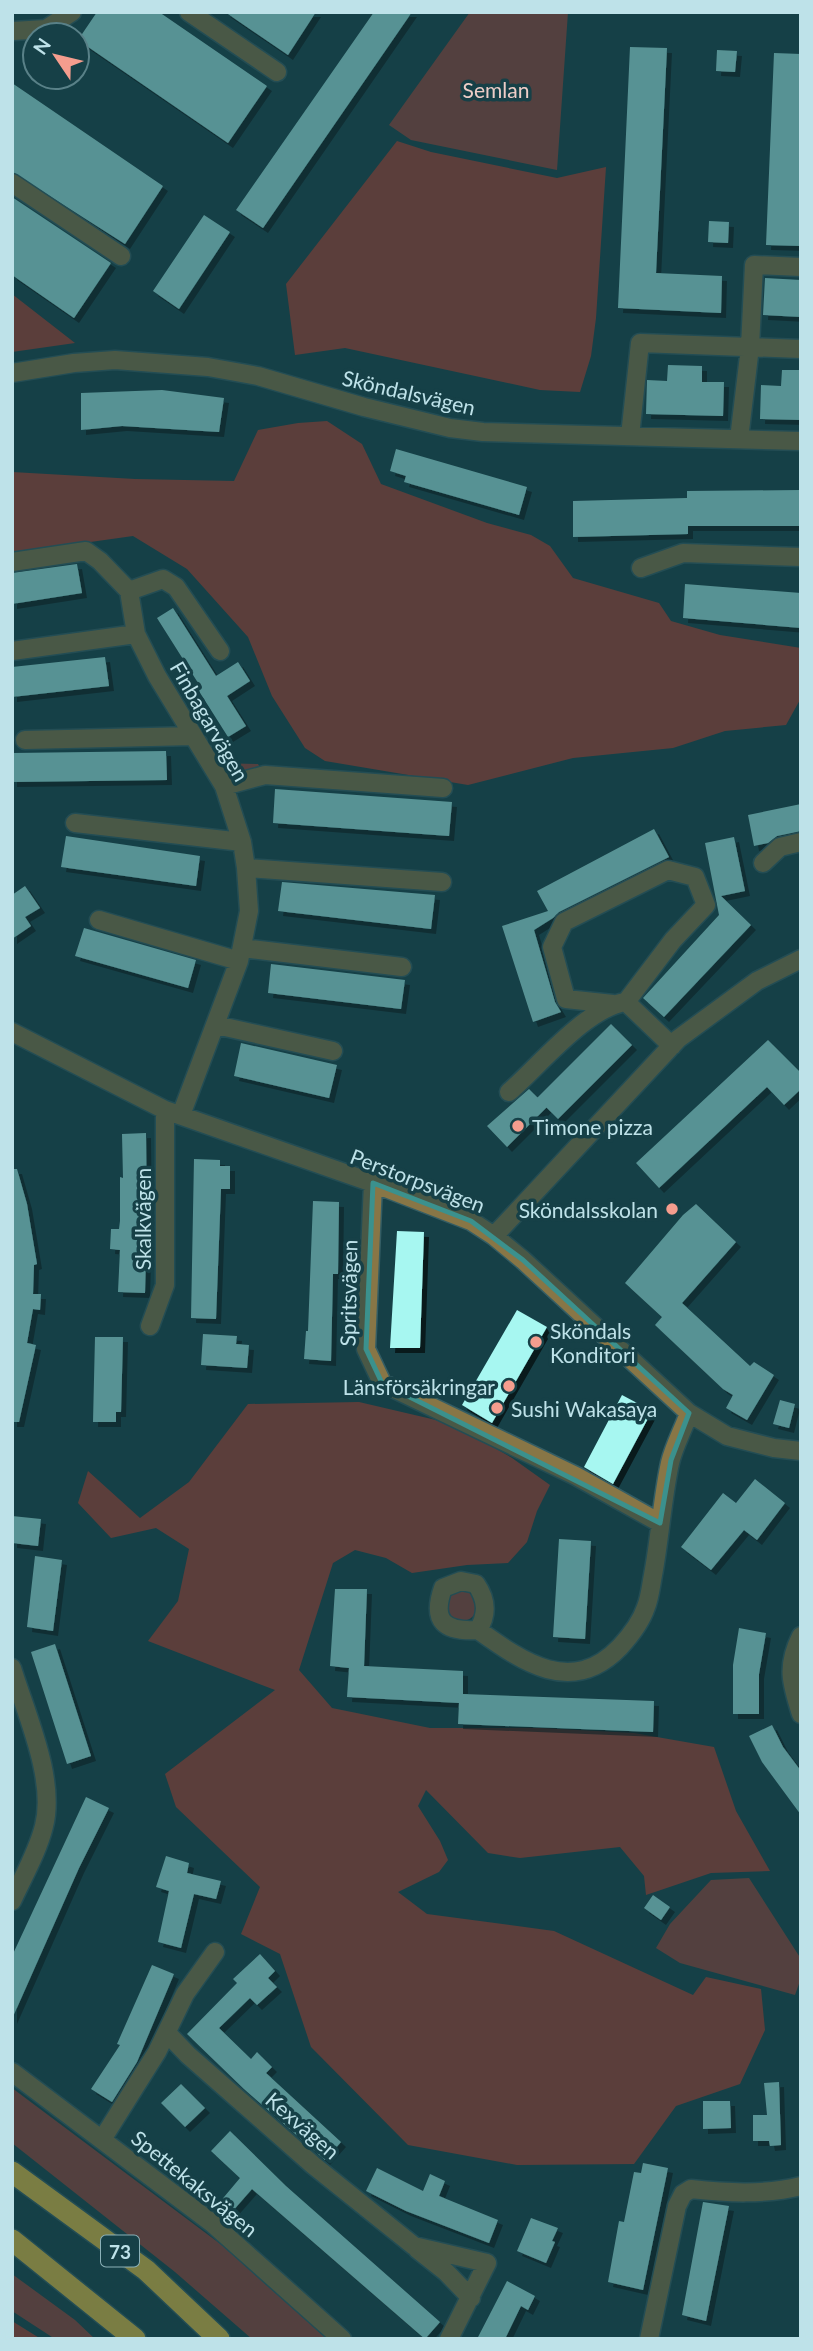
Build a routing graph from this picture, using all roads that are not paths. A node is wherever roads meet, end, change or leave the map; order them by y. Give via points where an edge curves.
1 (72, 12) edge
2 (189, 12) edge
3 (12, 32) edge
4 (277, 72) dead end
5 (12, 183) edge
6 (121, 256) dead end
7 (801, 267) edge
8 (750, 347) junction
9 (801, 349) edge
10 (12, 373) edge
11 (630, 436) junction
12 (739, 439) junction
13 (801, 441) edge
14 (801, 557) edge
15 (12, 562) edge
16 (641, 568) dead end
17 (129, 591) junction
18 (136, 634) junction
19 (12, 651) edge
20 (220, 651) dead end
21 (193, 736) junction
22 (24, 740) dead end
23 (224, 786) junction
24 (443, 788) dead end
25 (75, 823) dead end
26 (242, 842) junction
27 (801, 842) edge
28 (763, 863) dead end
29 (246, 868) junction
30 (442, 882) dead end
31 (99, 920) dead end
32 (240, 955) junction
33 (801, 959) edge
34 (402, 967) dead end
35 (619, 1003) junction
36 (216, 1025) junction
37 (12, 1032) edge
38 (672, 1046) junction
39 (332, 1051) dead end
40 (509, 1092) dead end
41 (173, 1113) junction
42 (373, 1183) junction
43 (494, 1236) junction
44 (150, 1326) dead end
45 (689, 1413) junction
46 (801, 1451) edge
47 (660, 1523) junction
48 (478, 1630) dead end
49 (801, 1636) edge
50 (12, 1668) edge
51 (801, 1714) edge
52 (12, 1901) edge
53 (215, 1952) dead end
54 (167, 2033) junction
55 (12, 2072) edge
56 (103, 2138) junction
57 (12, 2172) edge
58 (801, 2186) edge
59 (12, 2240) edge
60 (414, 2246) junction
61 (471, 2298) junction
62 (135, 2339) edge
63 (219, 2339) edge
64 (342, 2339) edge
65 (449, 2339) edge
66 (649, 2339) edge

1 - 3 street via 46,29
2 - 4 street
5 - 6 street
7 - 8 street via 754,265
8 - 9 street
8 - 11 street via 640,343
8 - 12 street
10 - 11 street, Sköndalsvägen via 115,360 176,363 258,376 450,428
11 - 12 street, Sköndalsvägen
12 - 13 street, Sköndalsvägen
14 - 16 street via 683,553
15 - 17 street via 86,551
17 - 18 street, Finbagarvägen
17 - 20 street via 163,579 176,587
18 - 19 street
18 - 21 street, Finbagarvägen
21 - 22 street
21 - 23 street, Finbagarvägen
23 - 24 street via 265,775
23 - 26 street, Finbagarvägen
25 - 26 street
26 - 29 street, Finbagarvägen
27 - 28 street via 780,847
29 - 30 street
29 - 32 street, Finbagarvägen via 249,911
31 - 32 street
32 - 34 street
32 - 36 street, Finbagarvägen
33 - 38 street via 757,981
35 - 35 street via 705,905 695,877 668,870 564,922 552,947 566,999
35 - 38 street
35 - 40 street via 575,1031
36 - 39 street
36 - 41 street, Finbagarvägen
37 - 41 street, Perstorpsvägen
38 - 43 street
41 - 42 street, Perstorpsvägen
41 - 44 street, Skalkvägen via 165,1285
42 - 43 street, Perstorpsvägen via 471,1222
42 - 47 street, Spritsvägen via 366,1349 382,1383 576,1476
43 - 45 street, Perstorpsvägen
45 - 46 street, Perstorpsvägen via 727,1436
45 - 47 street via 671,1460
47 - 48 street via 647,1606 635,1630 598,1665 572,1672 540,1668
49 - 51 street via 790,1660
50 - 52 street via 42,1764 48,1806 44,1828
53 - 54 street via 185,1994
54 - 56 street
54 - 60 street, Kexvägen via 313,2165
55 - 56 street, Spettekaksvägen
56 - 64 street, Spettekaksvägen via 212,2223
57 - 63 highway, 73 via 146,2270
58 - 66 street via 727,2193 691,2189 683,2194
59 - 62 highway
60 - 61 street, Kexvägen
60 - 61 street, Kexvägen via 487,2263
61 - 65 street, Kexvägen

